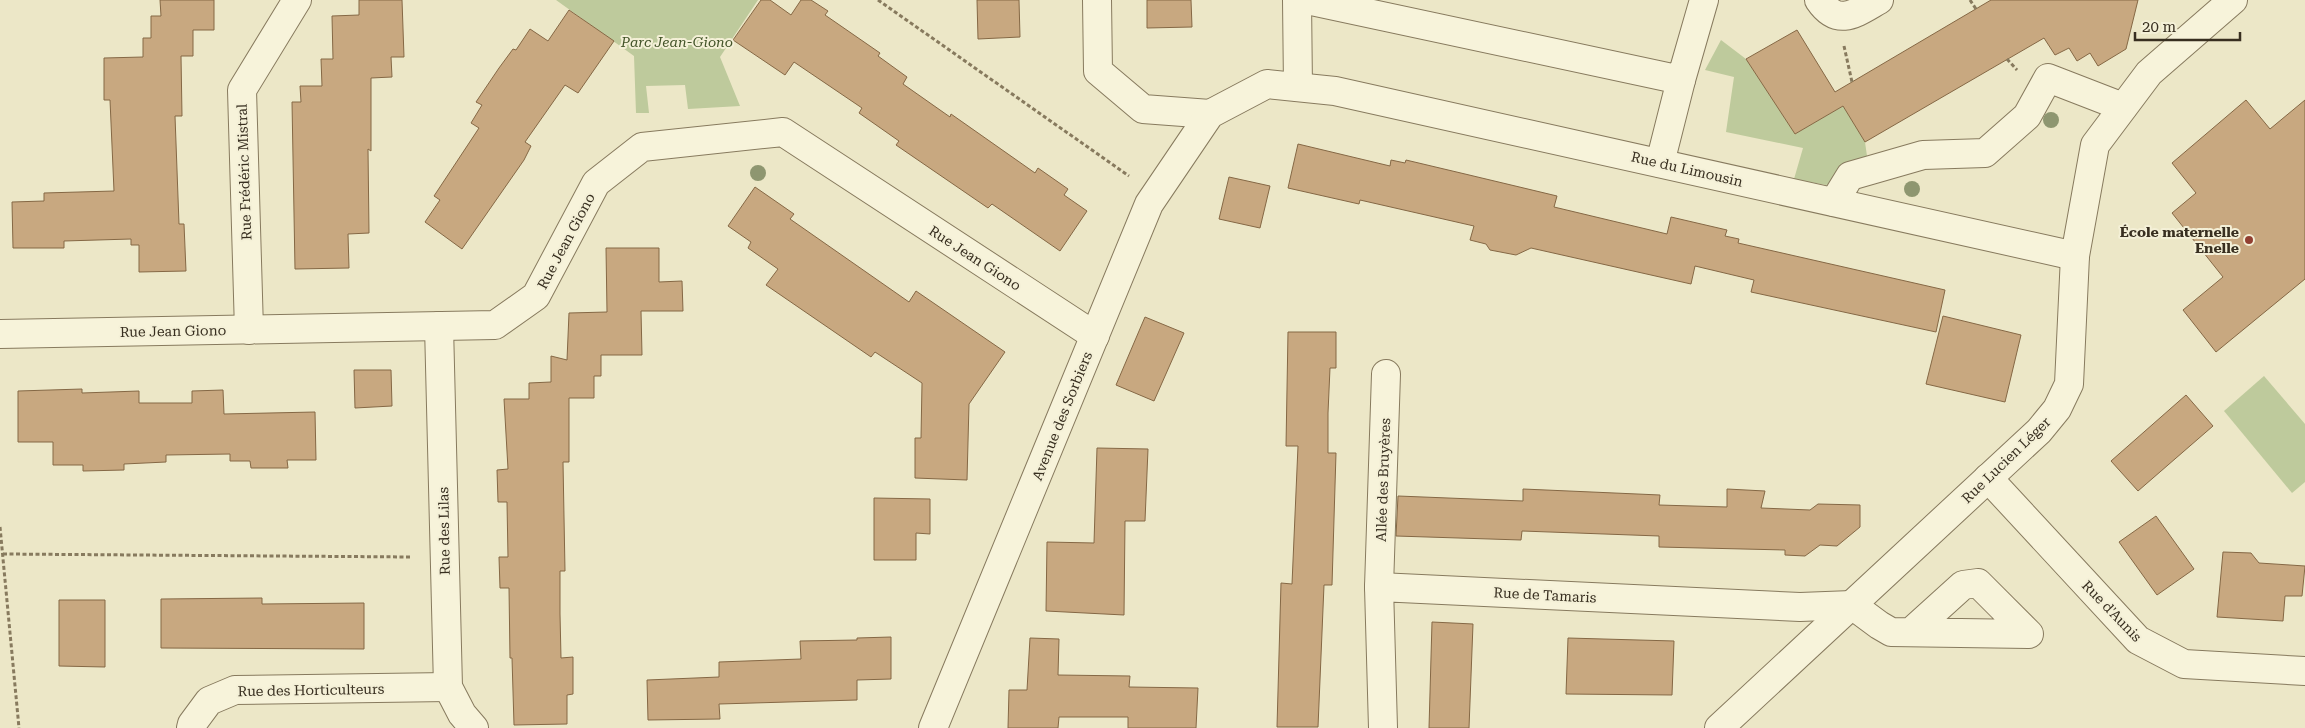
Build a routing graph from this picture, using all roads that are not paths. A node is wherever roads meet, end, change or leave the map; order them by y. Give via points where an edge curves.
1 (297, 0) edge
2 (1097, 0) edge
3 (1297, 0) edge
4 (1307, 0) edge
5 (1819, 0) edge
6 (1879, 0) edge
7 (2233, 0) edge
8 (1709, 4) edge
9 (1681, 80) junction
10 (1298, 87) junction
11 (2123, 107) junction
12 (1210, 114) junction
13 (1660, 163) junction
14 (1834, 202) junction
15 (2076, 256) junction
16 (439, 326) junction
17 (249, 330) junction
18 (0, 334) edge
19 (1095, 336) junction
20 (1386, 374) dead end
21 (1988, 478) junction
22 (1379, 587) junction
23 (1852, 605) junction
24 (1911, 632) dead end
25 (2305, 671) edge
26 (448, 687) junction
27 (191, 728) edge
28 (474, 728) edge
29 (933, 728) edge
30 (1383, 728) edge
31 (1719, 728) edge

1 - 17 street, Rue Frédéric Mistral via 242,90
2 - 12 street via 1098,71 1143,109
3 - 10 street
4 - 9 street
5 - 6 street via 1824,8 1838,16 1850,16
7 - 11 street, Rue Lucien Léger via 2149,73
8 - 9 street
9 - 13 street
10 - 12 street, Rue du Limousin via 1267,84
10 - 13 street, Rue du Limousin via 1335,91
11 - 14 street via 2048,78 2027,116 1985,153 1923,155 1850,176
11 - 15 street, Rue Lucien Léger via 2095,144
12 - 19 street, Avenue des Sorbiers via 1149,204
13 - 14 street, Rue du Limousin
14 - 15 street, Rue du Limousin
15 - 21 street, Rue Lucien Léger via 2068,384 2057,409 2039,431
16 - 17 street, Rue Jean Giono
16 - 19 street, Rue Jean Giono via 495,325 536,296 596,183 642,147 783,132
16 - 26 street, Rue des Lilas
17 - 18 street, Rue Jean Giono
19 - 29 street, Avenue des Sorbiers
20 - 22 street, Allée des Bruyères
21 - 23 street, Rue Lucien Léger
21 - 25 street, Rue d'Aunis via 2138,640 2184,664
22 - 23 street, Rue de Tamaris via 1800,607
22 - 30 street
23 - 24 street via 1892,632
23 - 31 street, Rue Lucien Léger
26 - 27 street, Rue des Horticulteurs via 235,690 209,701
26 - 28 street, Rue des Lilas via 462,714

